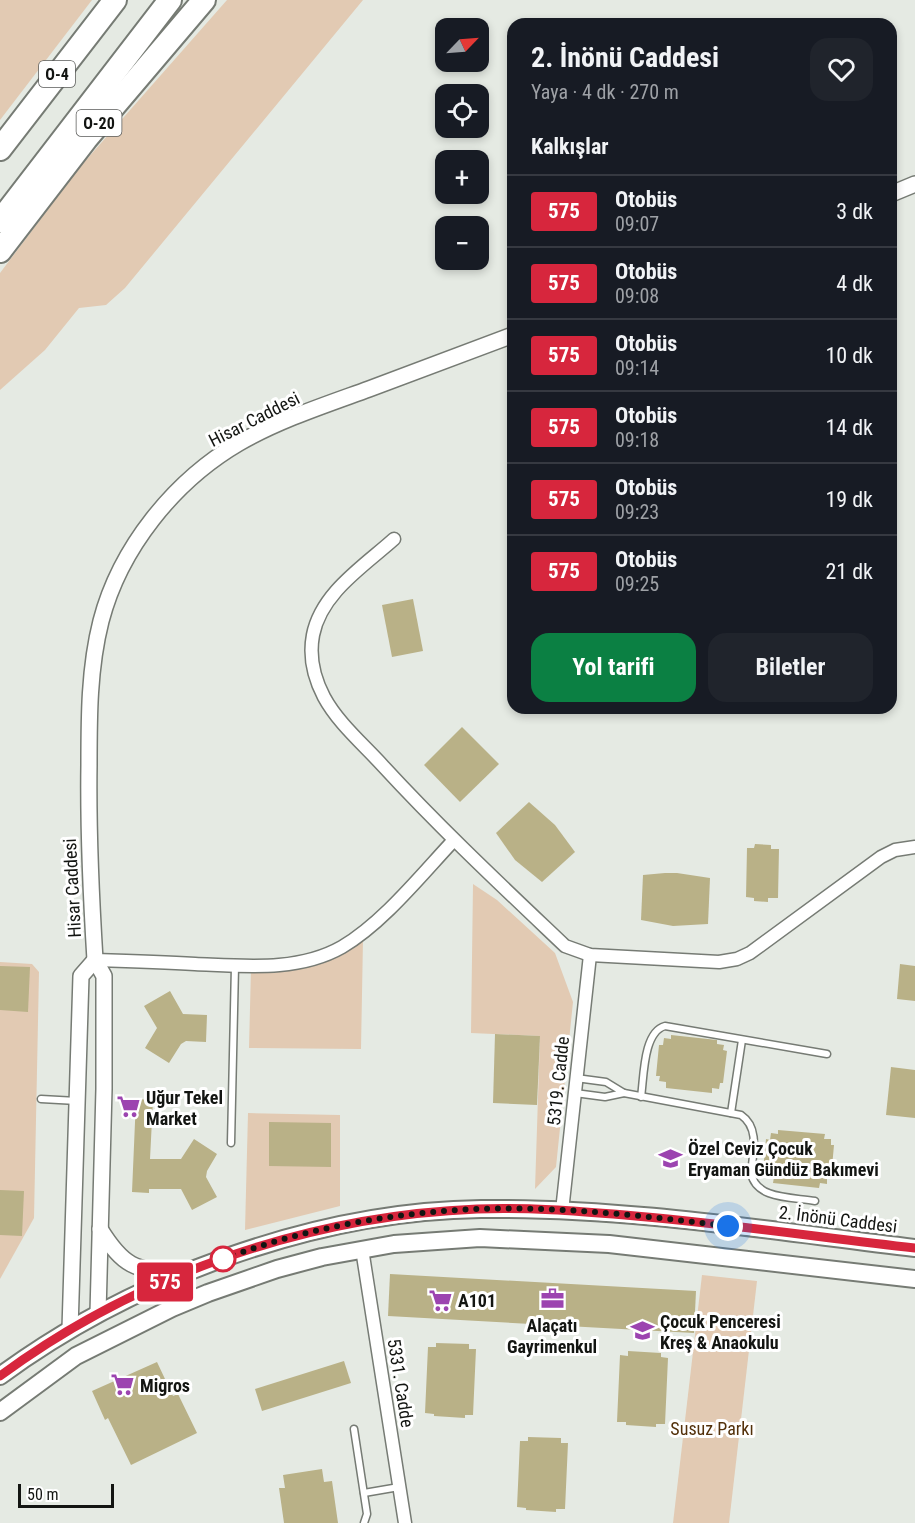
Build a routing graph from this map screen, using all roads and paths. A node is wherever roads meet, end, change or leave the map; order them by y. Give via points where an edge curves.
1 (115, 0) edge
2 (170, 0) edge
3 (204, 0) edge
4 (0, 149) edge
5 (915, 184) edge
6 (897, 192) edge
7 (0, 221) edge
8 (0, 251) edge
9 (507, 337) edge
10 (394, 539) dead end
11 (454, 840) junction
12 (915, 847) edge
13 (590, 955) junction
14 (95, 960) junction
15 (235, 966) junction
16 (742, 1040) junction
17 (827, 1054) dead end
18 (576, 1078) junction
19 (104, 1089) junction
20 (575, 1093) junction
21 (624, 1093) junction
22 (77, 1094) junction
23 (641, 1097) junction
24 (41, 1100) dead end
25 (731, 1113) junction
26 (231, 1143) dead end
27 (815, 1201) dead end
28 (562, 1210) junction
29 (357, 1222) junction
30 (100, 1229) junction
31 (915, 1248) edge
32 (362, 1249) junction
33 (183, 1274) junction
34 (915, 1279) edge
35 (98, 1313) junction
36 (70, 1329) junction
37 (110, 1338) junction
38 (83, 1353) junction
39 (0, 1376) edge
40 (0, 1412) edge
41 (354, 1429) dead end
42 (399, 1487) junction
43 (364, 1493) junction
44 (364, 1523) edge
45 (405, 1523) edge

1 - 4 highway, O-4
2 - 7 highway, O-4
3 - 8 highway, O-20 via 86,139
5 - 6 street
9 - 14 street, Hisar Caddesi via 336,401 241,443 178,490 142,534 117,578 101,620 90,692 88,837
10 - 11 street via 336,591 319,616 311,657 324,697 338,717
11 - 13 street via 565,946
11 - 15 street via 390,907 341,948 302,962
12 - 13 street via 880,857 737,959 719,962
13 - 18 street, 5319. Cadde
14 - 15 street
14 - 19 street, Hisar Caddesi via 104,976
14 - 22 street, Hisar Caddesi via 81,976
15 - 26 lane
16 - 17 lane
16 - 23 lane via 658,1028 649,1039
16 - 25 lane
18 - 20 street, 5319. Cadde
18 - 21 lane via 606,1082
19 - 22 street
19 - 30 street, Hisar Caddesi
20 - 21 lane via 605,1097
20 - 28 street, 5319. Cadde
21 - 23 lane
22 - 24 lane
22 - 36 street, Hisar Caddesi
23 - 25 lane
25 - 27 lane via 747,1119 753,1130 751,1173 758,1188 769,1194
28 - 29 main road, 2. İnönü Caddesi via 460,1210
28 - 31 main road, 2. İnönü Caddesi
29 - 32 main road
29 - 33 main road, 2. İnönü Caddesi via 277,1240
30 - 33 street via 112,1250 131,1265
30 - 35 street, Hisar Caddesi
32 - 34 main road via 480,1238 553,1240
32 - 37 main road via 241,1280
32 - 42 street, 5331. Cadde
33 - 35 main road, 2. İnönü Caddesi
35 - 36 main road, 2. İnönü Caddesi
35 - 37 main road
36 - 38 main road
36 - 39 main road, 2. İnönü Caddesi
37 - 38 main road
38 - 40 main road
41 - 43 lane
42 - 43 lane
42 - 45 street, 5331. Cadde
43 - 44 lane

